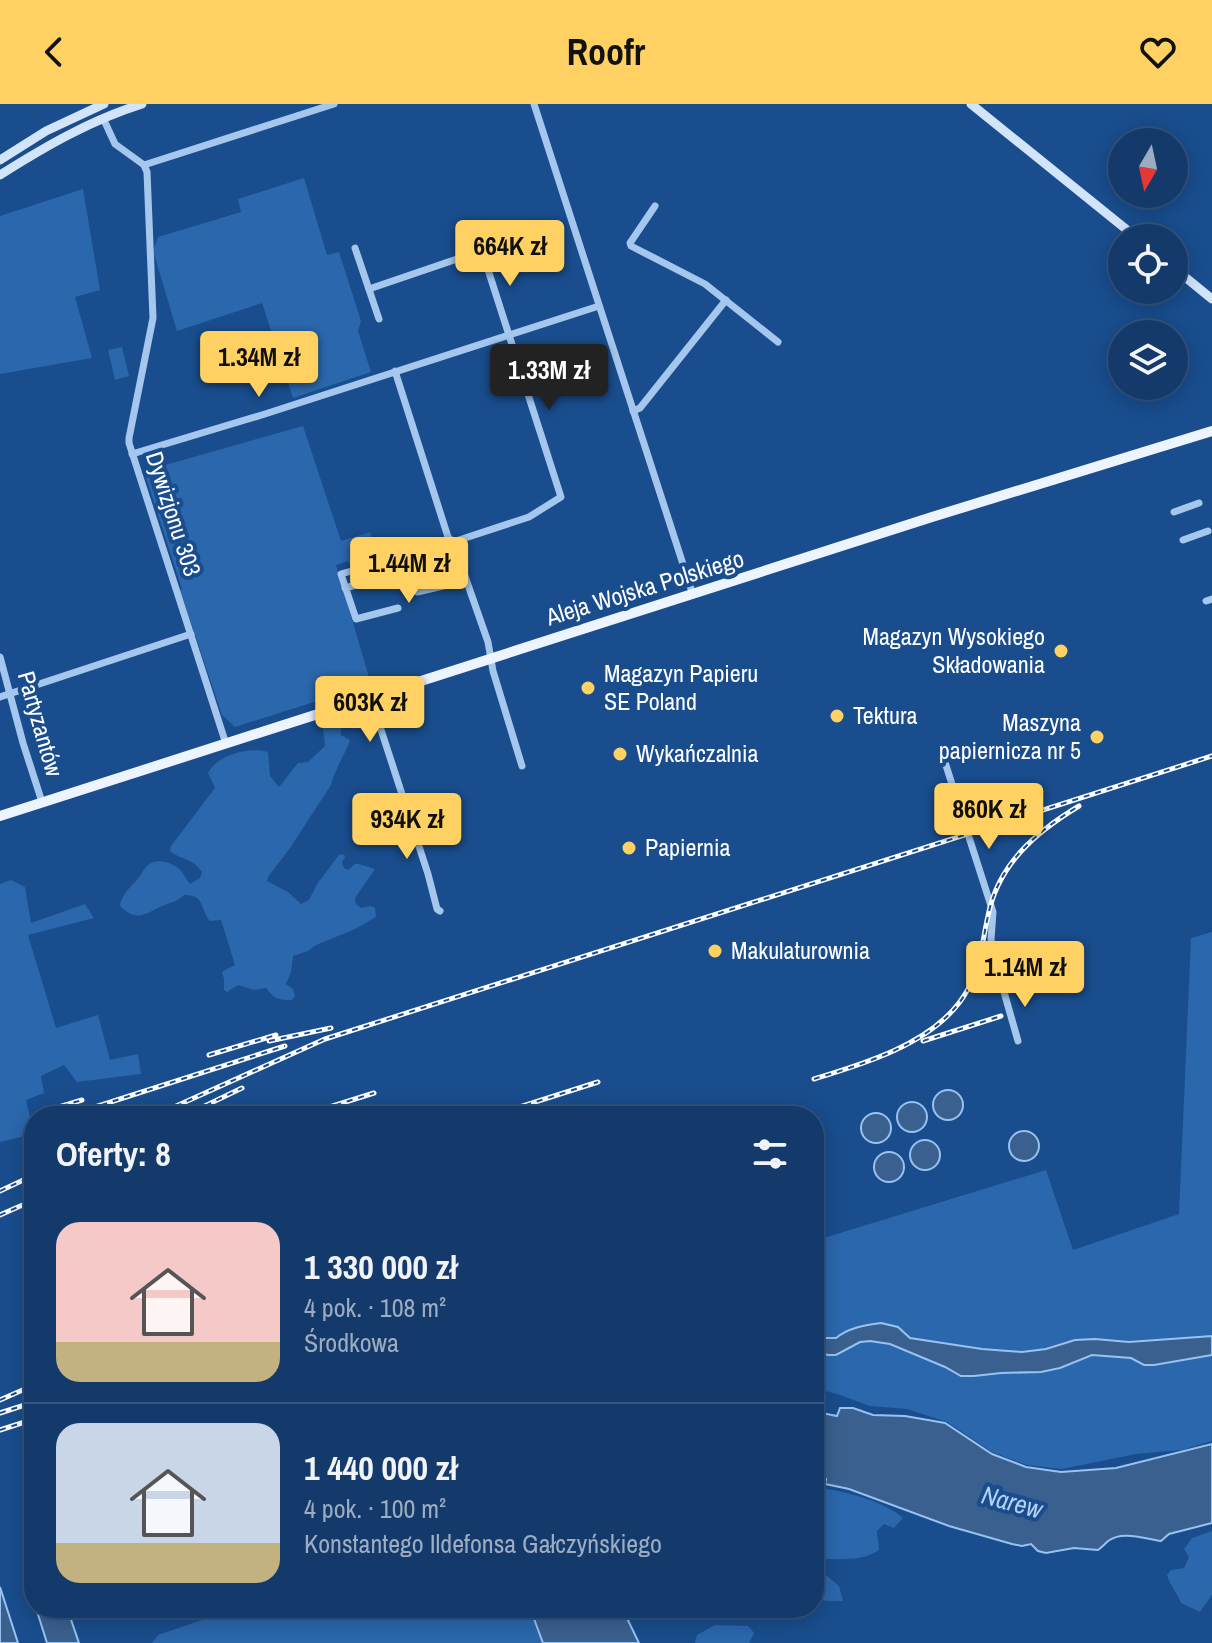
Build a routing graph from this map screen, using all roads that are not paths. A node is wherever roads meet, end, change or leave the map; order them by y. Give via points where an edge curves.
1 (104, 104) edge
2 (142, 104) edge
3 (334, 104) edge
4 (534, 104) edge
5 (971, 104) edge
6 (103, 118) junction
7 (0, 160) edge
8 (144, 165) junction
9 (0, 175) edge
10 (655, 206) dead end
11 (1120, 224) edge
12 (504, 243) dead end
13 (355, 248) dead end
14 (482, 251) junction
15 (1188, 279) edge
16 (369, 289) junction
17 (1212, 299) edge
18 (726, 300) junction
19 (599, 306) junction
20 (379, 319) dead end
21 (509, 335) junction
22 (778, 342) dead end
23 (395, 371) junction
24 (633, 411) junction
25 (1212, 431) edge
26 (132, 454) junction
27 (1199, 503) dead end
28 (1174, 512) dead end
29 (1208, 531) dead end
30 (1183, 540) dead end
31 (453, 542) junction
32 (405, 556) junction
33 (389, 576) dead end
34 (452, 584) dead end
35 (345, 588) junction
36 (693, 595) junction
37 (398, 608) dead end
38 (191, 634) junction
39 (0, 657) edge
40 (491, 657) junction
41 (11, 694) junction
42 (370, 696) junction
43 (0, 697) edge
44 (226, 744) junction
45 (942, 753) dead end
46 (522, 766) dead end
47 (42, 802) junction
48 (0, 816) edge
49 (440, 911) dead end
50 (1018, 1041) dead end

1 - 7 main road
2 - 6 main road
3 - 8 street
4 - 19 street
5 - 11 main road
6 - 8 street via 115,144
6 - 9 main road
8 - 26 street, Dywizjonu 303 via 153,318 129,438
10 - 18 street via 630,245 700,280
12 - 14 street
13 - 16 street
14 - 16 street
14 - 21 street
15 - 17 main road
16 - 20 street
18 - 22 street
18 - 24 street
19 - 21 street
19 - 24 street
21 - 23 street
21 - 31 street via 561,497 529,517
23 - 26 street
23 - 31 street
24 - 36 street
25 - 36 main road, Aleja Wojska Polskiego
26 - 38 street, Dywizjonu 303
27 - 28 street
29 - 30 street
31 - 32 street
31 - 40 street
32 - 34 street via 417,592
32 - 35 street via 341,574
33 - 35 street
35 - 37 street via 357,620
36 - 40 main road, Aleja Wojska Polskiego
38 - 41 street
38 - 44 street, Dywizjonu 303
39 - 41 street, Partyzantów
40 - 42 main road, Aleja Wojska Polskiego
40 - 46 street
41 - 43 street
41 - 47 street, Partyzantów
42 - 44 main road, Aleja Wojska Polskiego
42 - 49 street
44 - 47 main road, Aleja Wojska Polskiego
45 - 50 street via 993,912 994,957
47 - 48 main road, Aleja Wojska Polskiego

